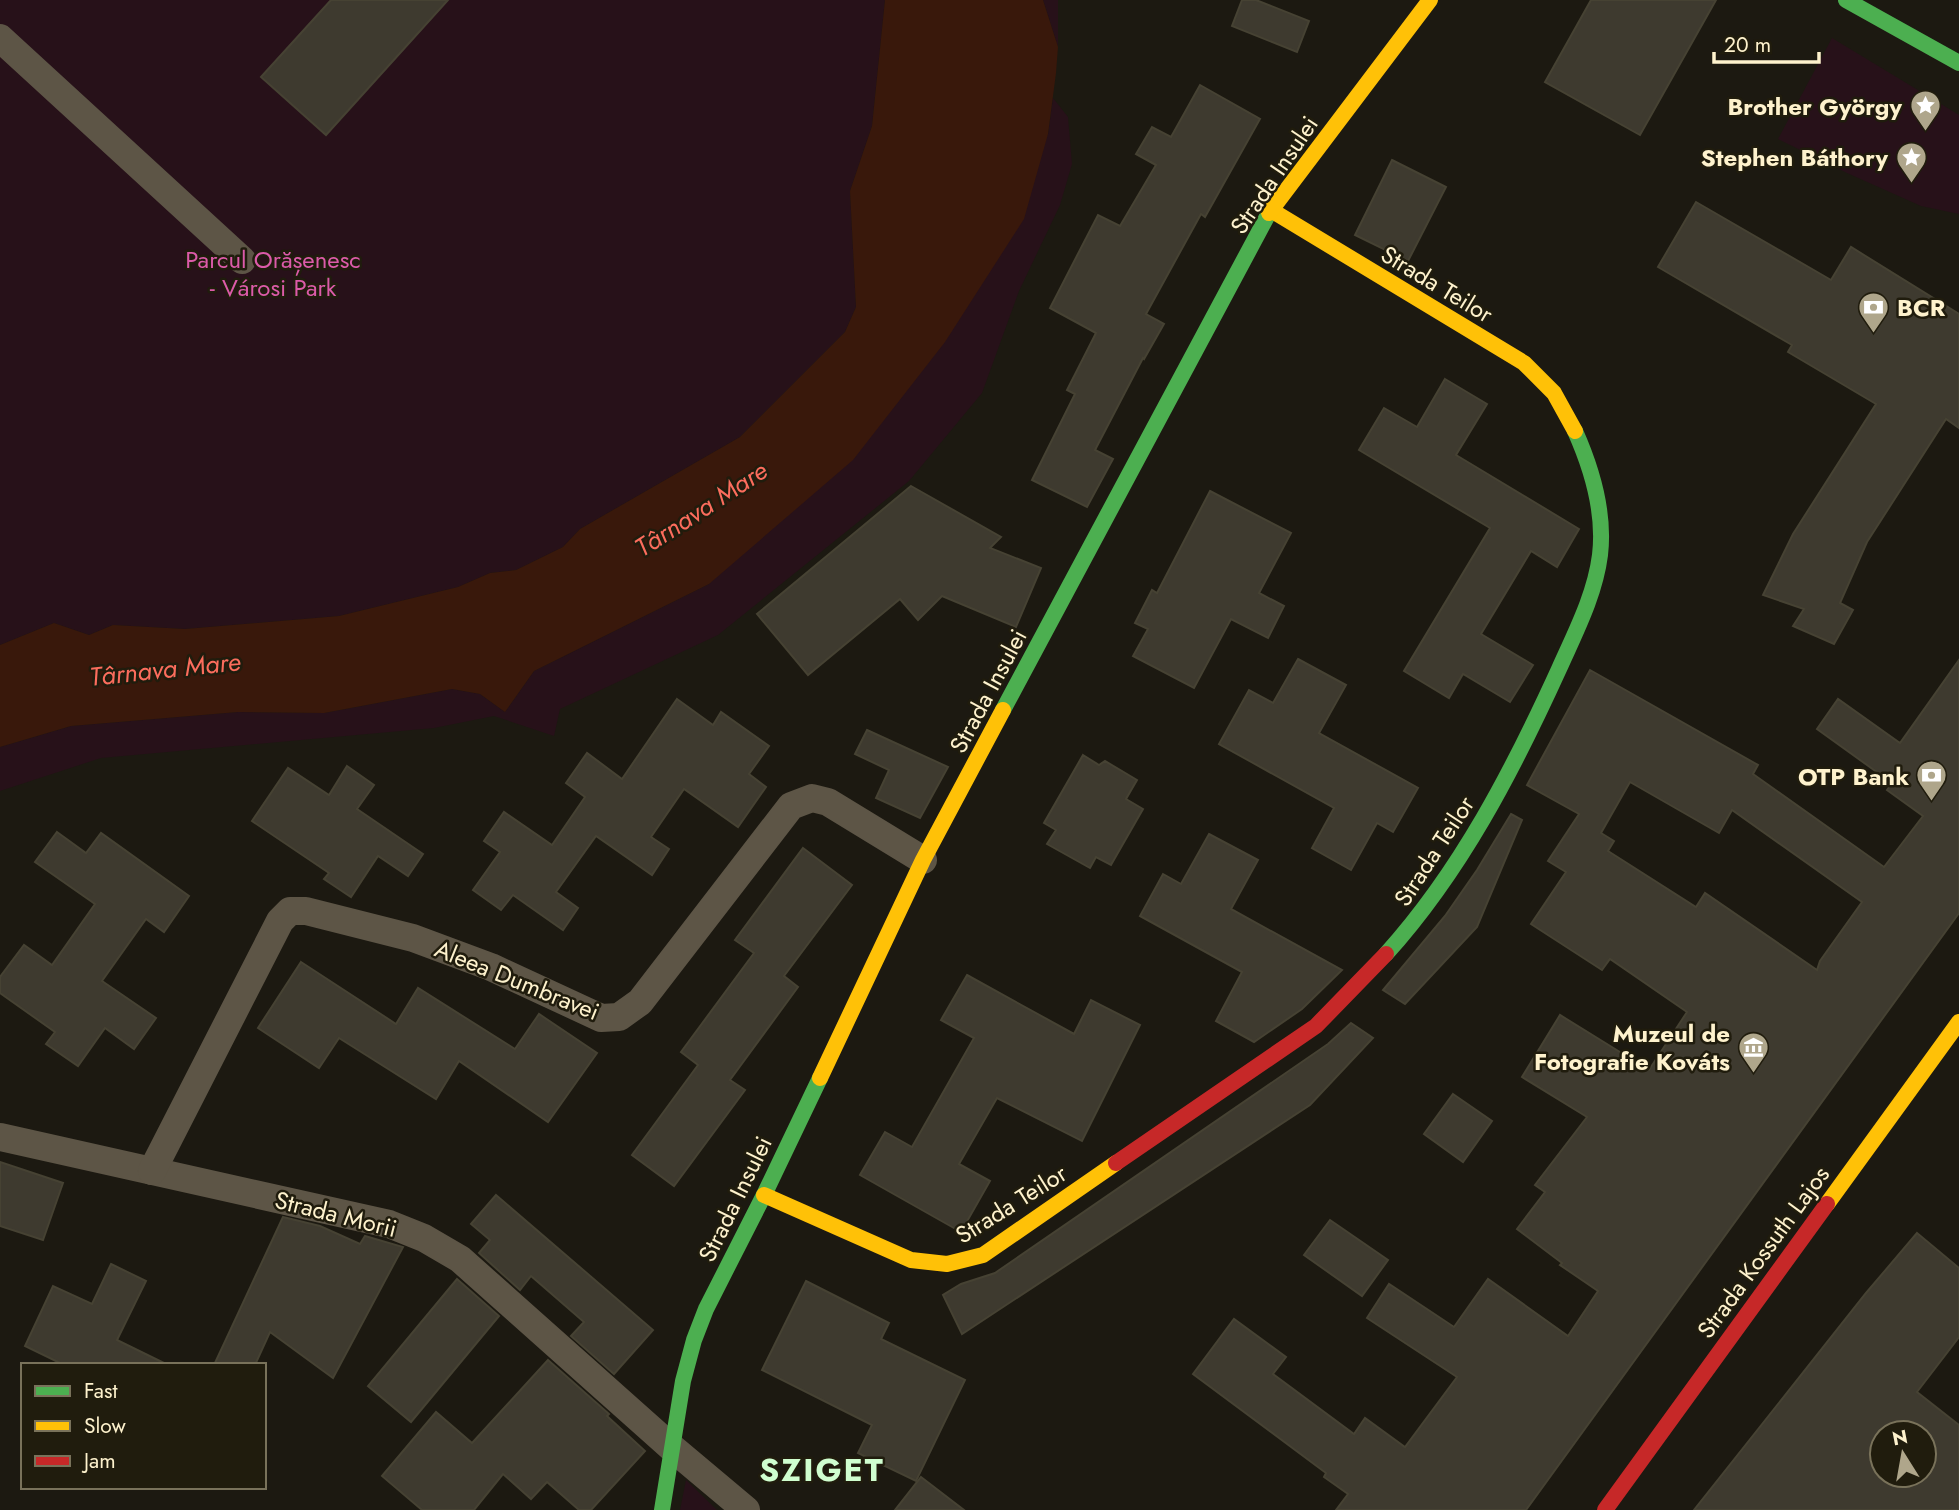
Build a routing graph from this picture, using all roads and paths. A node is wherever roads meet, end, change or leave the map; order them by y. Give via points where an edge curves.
1 (1430, 0) edge
2 (1846, 0) edge
3 (0, 38) edge
4 (1959, 63) edge
5 (1271, 210) junction
6 (242, 260) dead end
7 (923, 860) junction
8 (1959, 1022) edge
9 (0, 1137) edge
10 (152, 1171) junction
11 (764, 1195) junction
12 (671, 1447) junction
13 (662, 1510) edge
14 (746, 1510) edge
15 (1605, 1510) edge

1 - 5 main road, Strada Insulei
2 - 4 main road
3 - 6 street
5 - 7 main road, Strada Insulei
5 - 11 main road, Strada Teilor via 1524,363 1555,394 1577,436 1589,467 1601,541 1590,597 1530,734 1473,838 1424,910 1353,992 1316,1026 983,1255 936,1266 911,1260
7 - 10 street, Aleea Dumbravei via 828,802 812,798 791,806 640,1002 620,1017 601,1018 491,967 413,938 290,911 280,921
7 - 11 main road, Strada Insulei
8 - 15 main road, Strada Kossuth Lajos
9 - 10 street, Strada Morii
10 - 12 street, Strada Morii via 389,1224 424,1238 460,1259
11 - 12 main road, Strada Insulei via 694,1340
12 - 13 main road, Strada Insulei
12 - 14 street, Strada Morii

